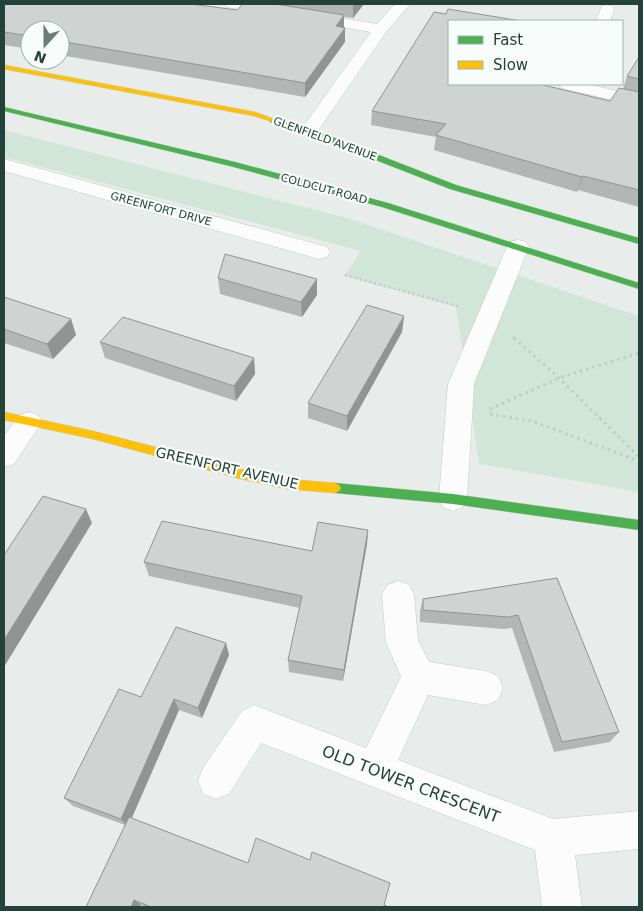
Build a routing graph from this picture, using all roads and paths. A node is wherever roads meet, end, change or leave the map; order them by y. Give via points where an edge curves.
1 (232, 4) edge
2 (402, 4) edge
3 (381, 28) junction
4 (4, 68) edge
5 (575, 85) edge
6 (639, 101) edge
7 (4, 108) edge
8 (309, 132) junction
9 (4, 165) edge
10 (639, 241) edge
11 (518, 247) junction
12 (319, 252) dead end
13 (345, 275) dead end
14 (639, 286) edge
15 (461, 306) dead end
16 (510, 335) dead end
17 (639, 353) edge
18 (559, 378) junction
19 (470, 413) junction
20 (4, 416) edge
21 (29, 422) junction
22 (4, 456) edge
23 (639, 457) edge
24 (639, 461) edge
25 (453, 499) junction
26 (639, 525) edge
27 (398, 595) dead end
28 (419, 677) junction
29 (486, 688) dead end
30 (375, 770) junction
31 (216, 781) dead end
32 (639, 830) edge
33 (553, 838) junction
34 (562, 907) edge

1 - 3 street
2 - 3 street
3 - 8 street
4 - 8 street, GLENFIELD AVENUE via 255,114
5 - 6 street
7 - 11 street, COLDCUT ROAD via 242,166 385,205
8 - 10 street, GLENFIELD AVENUE via 453,186
9 - 12 street, GREENFORT DRIVE
11 - 14 street, COLDCUT ROAD
11 - 19 street via 461,384
13 - 15 path
16 - 18 path
17 - 18 path
18 - 19 path
18 - 23 path
19 - 24 path via 532,421
19 - 25 street
20 - 21 street, GREENFORT AVENUE
21 - 22 street
21 - 25 street, GREENFORT AVENUE via 287,484
25 - 26 street, GREENFORT AVENUE
27 - 28 street via 402,642
28 - 29 street
28 - 30 street
30 - 31 street, OLD TOWER CRESCENT via 254,723
30 - 33 street, OLD TOWER CRESCENT
32 - 33 street, OLD TOWER CRESCENT
33 - 34 street

